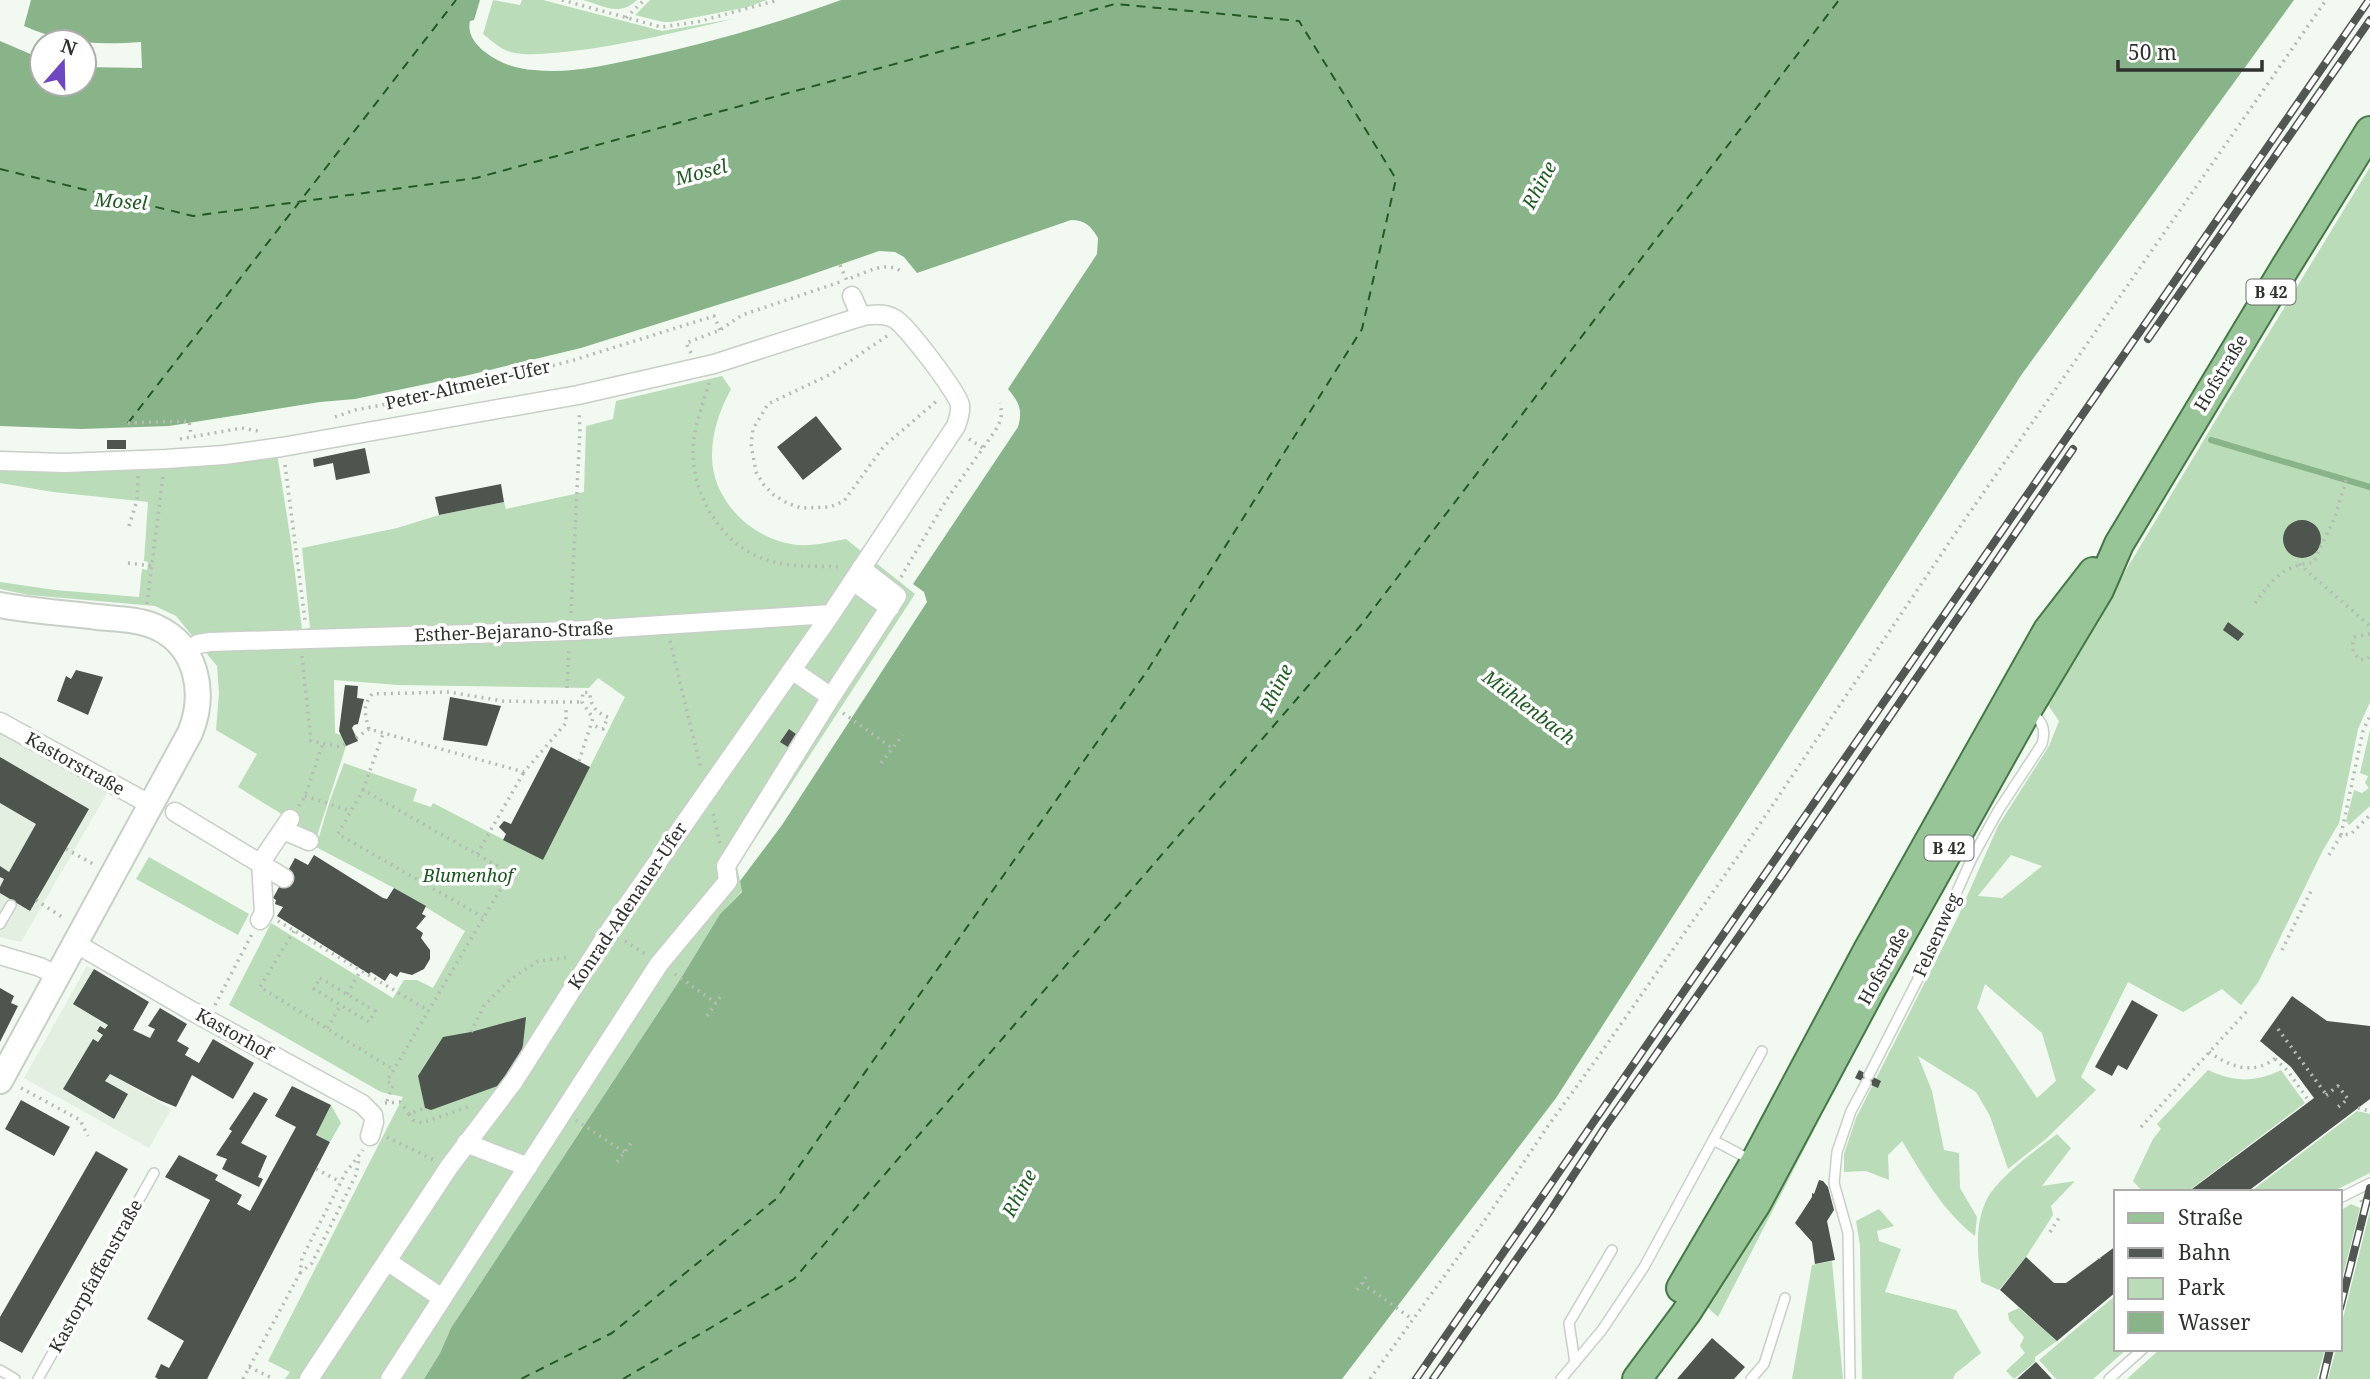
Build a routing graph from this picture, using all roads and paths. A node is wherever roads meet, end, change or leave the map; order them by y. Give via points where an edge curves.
1 (562, 0) edge
2 (644, 0) edge
3 (778, 0) edge
4 (2326, 0) edge
5 (626, 18) junction
6 (2370, 131) edge
7 (840, 265) dead end
8 (901, 271) dead end
9 (845, 276) dead end
10 (852, 296) dead end
11 (861, 317) junction
12 (903, 325) junction
13 (720, 330) junction
14 (686, 343) dead end
15 (714, 364) junction
16 (951, 389) junction
17 (578, 395) junction
18 (1000, 402) dead end
19 (325, 419) dead end
20 (128, 423) dead end
21 (261, 431) dead end
22 (191, 435) junction
23 (968, 438) junction
24 (180, 439) dead end
25 (166, 459) junction
26 (139, 460) junction
27 (0, 461) edge
28 (2346, 480) dead end
29 (288, 485) dead end
30 (129, 526) dead end
31 (2119, 544) junction
32 (128, 563) dead end
33 (2299, 564) junction
34 (152, 566) junction
35 (857, 575) junction
36 (899, 581) dead end
37 (2255, 603) dead end
38 (0, 605) edge
39 (146, 610) dead end
40 (831, 614) junction
41 (666, 625) junction
42 (2370, 626) edge
43 (570, 631) junction
44 (2370, 634) edge
45 (303, 640) junction
46 (189, 650) junction
47 (2370, 656) edge
48 (792, 670) junction
49 (567, 688) dead end
50 (829, 700) junction
51 (582, 702) junction
52 (2018, 704) junction
53 (566, 706) dead end
54 (2370, 716) edge
55 (0, 722) edge
56 (592, 725) junction
57 (369, 729) junction
58 (383, 734) junction
59 (902, 735) dead end
60 (356, 738) dead end
61 (323, 743) junction
62 (345, 744) dead end
63 (892, 748) junction
64 (579, 761) dead end
65 (881, 763) dead end
66 (524, 772) junction
67 (363, 790) junction
68 (706, 790) junction
69 (305, 796) junction
70 (151, 805) junction
71 (351, 811) junction
72 (176, 812) dead end
73 (2370, 815) edge
74 (286, 825) junction
75 (2341, 835) junction
76 (309, 841) dead end
77 (66, 849) dead end
78 (477, 854) junction
79 (2329, 855) dead end
80 (91, 862) dead end
81 (261, 862) junction
82 (726, 866) junction
83 (285, 878) dead end
84 (2312, 889) dead end
85 (36, 900) dead end
86 (11, 905) dead end
87 (483, 917) junction
88 (65, 919) dead end
89 (260, 920) joint
90 (0, 924) edge
91 (610, 930) junction
92 (75, 943) junction
93 (2282, 950) dead end
94 (0, 955) edge
95 (594, 955) junction
96 (663, 967) junction
97 (361, 971) junction
98 (57, 976) junction
99 (347, 994) junction
100 (722, 994) dead end
101 (716, 1003) junction
102 (341, 1005) junction
103 (429, 1011) junction
104 (2247, 1011) dead end
105 (707, 1016) dead end
106 (208, 1019) junction
107 (327, 1028) junction
108 (2278, 1029) dead end
109 (471, 1032) dead end
110 (1762, 1051) dead end
111 (2209, 1052) junction
112 (394, 1070) junction
113 (8, 1084) edge
114 (500, 1099) junction
115 (387, 1101) dead end
116 (2309, 1101) dead end
117 (400, 1102) dead end
118 (2338, 1107) dead end
119 (425, 1108) dead end
120 (2358, 1108) dead end
121 (2370, 1111) edge
122 (409, 1114) junction
123 (569, 1116) dead end
124 (2141, 1127) dead end
125 (88, 1136) dead end
126 (370, 1136) junction
127 (1713, 1140) junction
128 (632, 1142) dead end
129 (466, 1143) junction
130 (624, 1152) junction
131 (359, 1158) junction
132 (617, 1162) dead end
133 (449, 1167) junction
134 (528, 1167) junction
135 (1764, 1167) junction
136 (316, 1169) dead end
137 (154, 1173) dead end
138 (341, 1182) junction
139 (2370, 1183) edge
140 (2342, 1197) edge
141 (323, 1217) junction
142 (2059, 1218) dead end
143 (333, 1222) junction
144 (2050, 1232) dead end
145 (1612, 1251) dead end
146 (387, 1261) junction
147 (300, 1273) junction
148 (1369, 1273) dead end
149 (1362, 1283) junction
150 (1357, 1290) dead end
151 (442, 1298) junction
152 (1785, 1298) dead end
153 (1412, 1319) junction
154 (2141, 1351) edge
155 (1574, 1363) junction
156 (249, 1367) junction
157 (0, 1370) edge
158 (15, 1379) edge
159 (38, 1379) edge
160 (243, 1379) edge
161 (274, 1379) edge
162 (309, 1379) edge
163 (390, 1379) edge
164 (1370, 1379) edge
165 (1561, 1379) edge
166 (1616, 1379) edge
167 (1637, 1379) edge
168 (1751, 1379) edge
169 (1850, 1379) edge
170 (2109, 1379) edge

1 - 5 path
2 - 5 path
3 - 5 path via 661,27
4 - 153 path via 1959,528 1743,849
6 - 31 main road, Hofstraße / B 42
7 - 9 path
8 - 13 path via 882,267 742,315
10 - 11 street
11 - 12 street via 885,315
11 - 15 street, Peter-Altmeier-Ufer
12 - 16 street
12 - 16 path via 831,374 768,404 756,423 751,444 756,472 764,485 801,508 823,508 844,501 884,446
13 - 14 path
13 - 19 path, Peter-Altmeier-Ufer via 714,316 487,384
15 - 17 street, Peter-Altmeier-Ufer
15 - 35 path via 693,449 695,480 706,509 732,540 758,556 781,564
16 - 23 street
17 - 25 street, Peter-Altmeier-Ufer via 282,447
17 - 43 path
18 - 23 path via 1001,420
20 - 22 path via 189,421
21 - 22 path via 242,428
22 - 24 path
23 - 35 street, Konrad-Adenauer-Ufer
23 - 36 path via 947,499
25 - 26 street, Peter-Altmeier-Ufer
25 - 34 path
26 - 27 street, Peter-Altmeier-Ufer
26 - 30 path via 137,500
28 - 33 path via 2313,563
29 - 45 path
31 - 52 main road, Hofstraße / B 42 via 2099,590
31 - 52 main road, Hofstraße / B 42 via 2048,630
32 - 34 path
33 - 37 path via 2273,579
33 - 42 path
34 - 39 path
35 - 40 street, Konrad-Adenauer-Ufer
35 - 50 street via 890,608
38 - 46 street via 144,623
40 - 41 street
40 - 48 street, Konrad-Adenauer-Ufer
41 - 43 street, Esther-Bejarano-Straße
41 - 68 path
43 - 45 street, Esther-Bejarano-Straße
43 - 49 path
44 - 47 path via 2355,637 2352,646 2360,660
45 - 46 street, Esther-Bejarano-Straße via 210,642
45 - 61 path via 312,741
46 - 70 street via 199,707
48 - 50 street
48 - 68 street, Konrad-Adenauer-Ufer
50 - 63 path
50 - 82 street
51 - 56 path via 593,718
51 - 56 path via 583,692 590,693 598,713 608,717 603,729
51 - 57 path, bridge via 503,701 449,692 372,694 364,713
52 - 135 main road, Hofstraße / B 42 via 1872,987
52 - 169 lane, Felsenweg via 2043,724 2042,744 1972,858 1851,1111 1837,1152 1834,1182 1848,1233
53 - 66 path via 566,723
54 - 75 path
55 - 70 street, Kastorstraße
56 - 64 path
57 - 58 path
57 - 60 path
58 - 66 path
58 - 67 path
59 - 63 path
61 - 62 path
61 - 69 path
63 - 65 path
66 - 78 path
67 - 71 path
67 - 78 path
68 - 82 path
68 - 91 street, Konrad-Adenauer-Ufer
69 - 71 path
69 - 74 path
70 - 92 street
71 - 87 path via 338,834
72 - 81 street
73 - 75 path via 2351,834
74 - 76 street
74 - 81 street
75 - 79 path
77 - 80 path
78 - 87 path via 510,873
81 - 83 street
81 - 89 street via 264,913
82 - 96 street via 729,881
84 - 93 path
85 - 88 path
86 - 90 lane
87 - 103 path
89 - 106 path
91 - 95 street, Konrad-Adenauer-Ufer
91 - 96 path
92 - 98 street
92 - 106 street, Kastorhof
94 - 98 street
95 - 109 path via 538,961 508,981 484,1006
95 - 114 street, Konrad-Adenauer-Ufer
96 - 101 path
96 - 134 street
97 - 99 path
97 - 103 path
97 - 107 path via 296,932 260,987
98 - 113 street
99 - 102 path via 320,978 313,989
99 - 102 path via 376,1011 369,1022
100 - 101 path
101 - 105 path
102 - 107 path
103 - 112 path
104 - 111 path
106 - 126 street, Kastorhof via 362,1104 373,1115
107 - 112 path
108 - 118 path via 2327,1096 2338,1086 2348,1099
110 - 127 lane
111 - 116 path via 2225,1063 2248,1069 2276,1057
111 - 124 path
112 - 115 path via 387,1081 393,1085
113 - 125 path via 80,1120
114 - 122 path via 422,1123
114 - 129 street, Konrad-Adenauer-Ufer
117 - 122 path
119 - 122 path
120 - 121 path
123 - 130 path
126 - 131 path
126 - 133 path
127 - 135 lane
127 - 155 lane via 1644,1266
128 - 130 path
129 - 133 street, Konrad-Adenauer-Ufer
129 - 134 street
130 - 132 path
131 - 138 path
131 - 143 path via 356,1175
133 - 146 street, Konrad-Adenauer-Ufer
134 - 151 street
135 - 166 main road, Hofstraße / B 42
135 - 167 main road, Hofstraße / B 42 via 1718,1266
136 - 138 path
137 - 159 lane, Kastorpfaffenstraße
138 - 141 path
139 - 140 lane
141 - 143 path
141 - 147 path via 302,1258
142 - 144 path
143 - 147 path via 312,1264
145 - 155 lane via 1569,1323
146 - 151 street
146 - 162 street, Konrad-Adenauer-Ufer
147 - 156 path
148 - 149 path
149 - 150 path
149 - 153 path
151 - 163 street
152 - 168 lane via 1764,1364
153 - 164 path
154 - 170 lane
155 - 165 lane
156 - 160 path
156 - 161 path
157 - 158 lane

